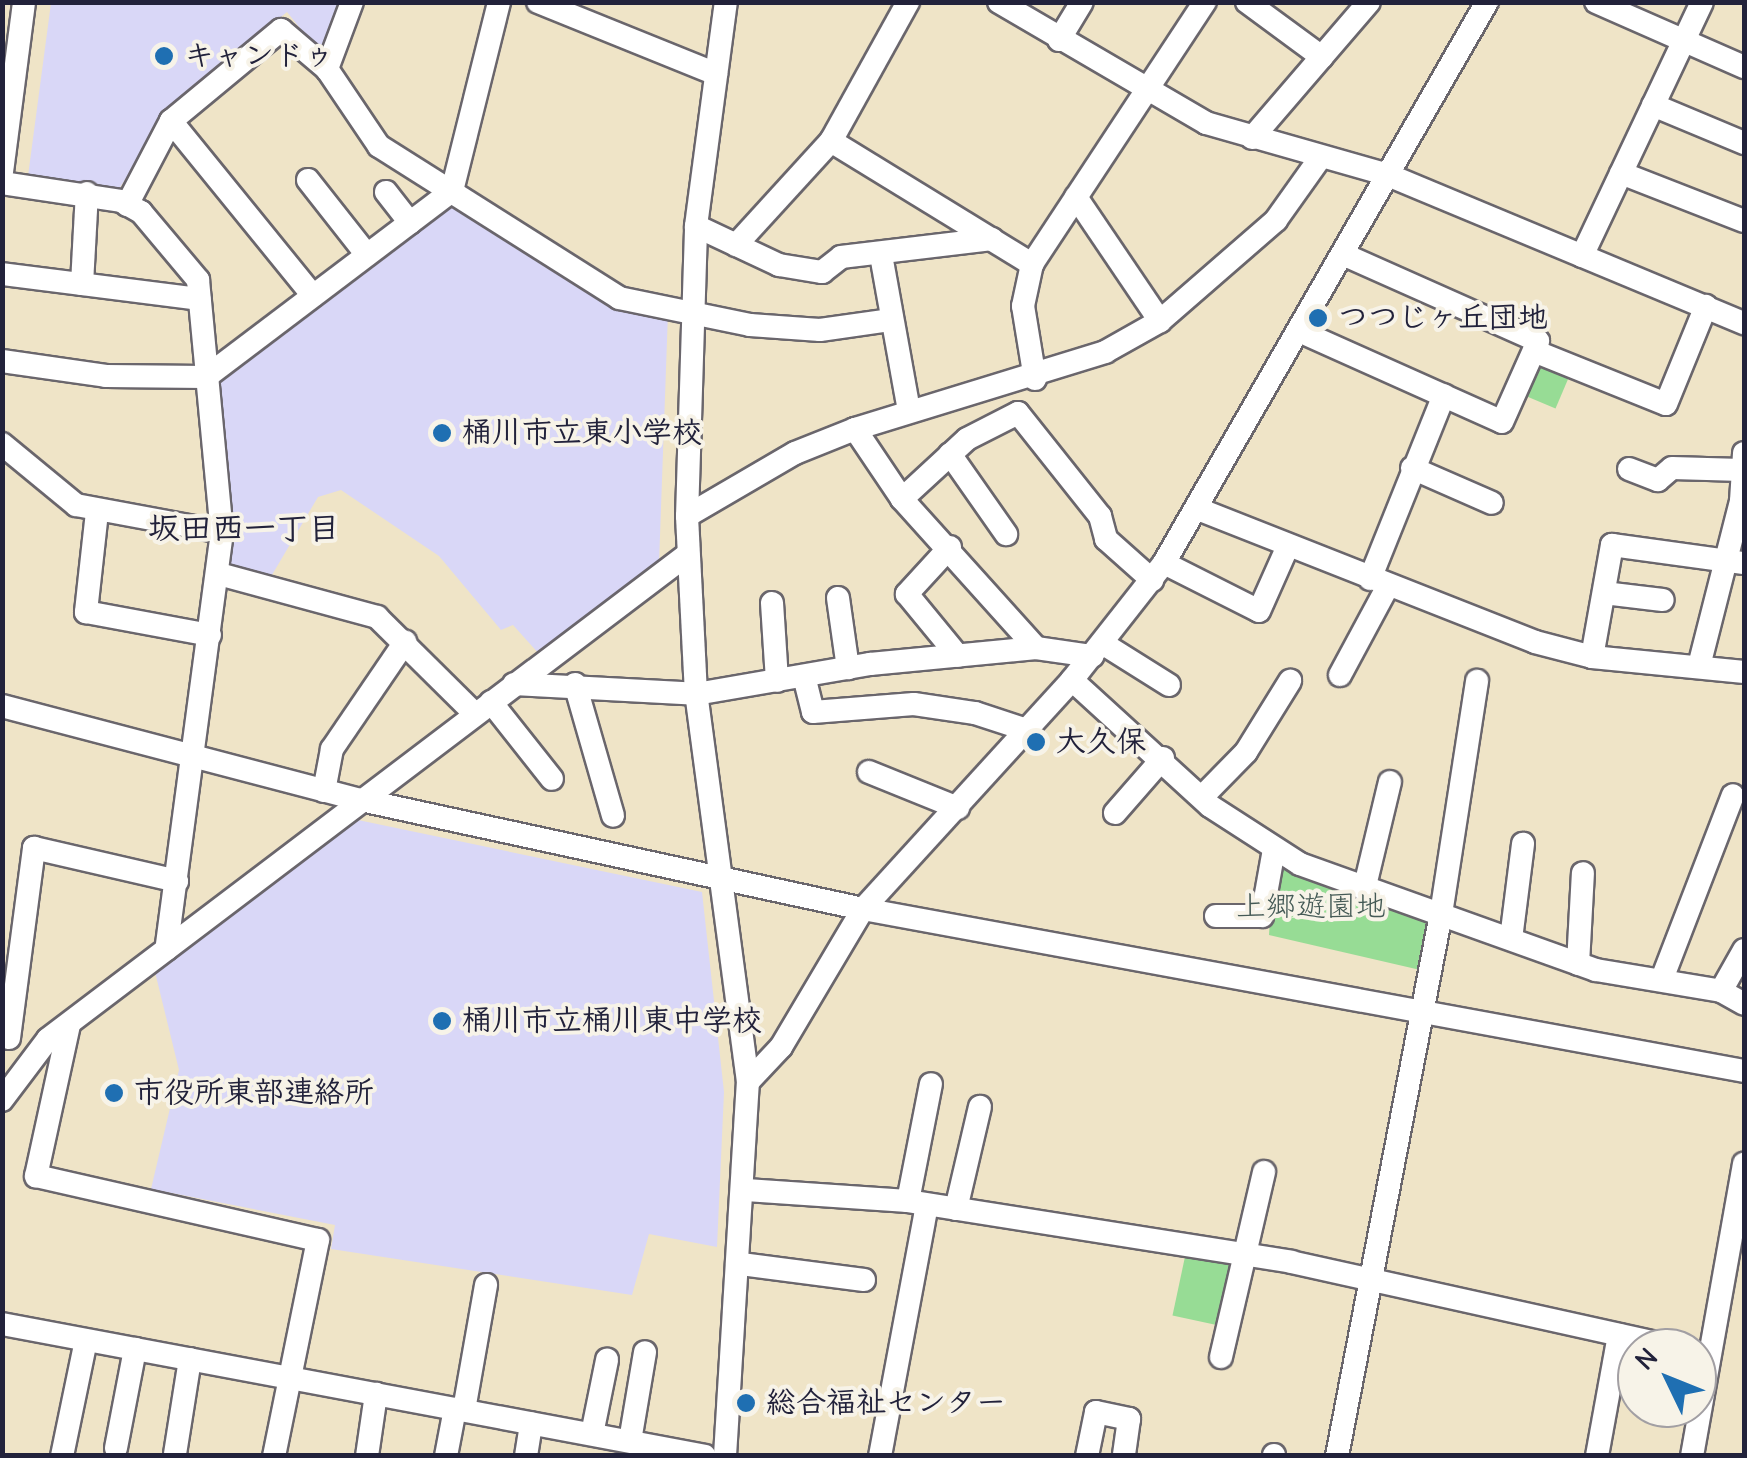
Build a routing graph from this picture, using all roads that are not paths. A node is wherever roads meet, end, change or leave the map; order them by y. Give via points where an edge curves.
1 (24, 2) edge
2 (352, 2) edge
3 (500, 2) edge
4 (538, 2) edge
5 (726, 2) edge
6 (908, 2) edge
7 (999, 2) edge
8 (1082, 2) edge
9 (1205, 2) edge
10 (1247, 2) edge
11 (1370, 2) edge
12 (1596, 2) edge
13 (1702, 2) edge
14 (1475, 8) edge
15 (1059, 40) junction
16 (1683, 42) junction
17 (1322, 57) junction
18 (1744, 67) edge
19 (327, 70) junction
20 (716, 74) junction
21 (1144, 90) junction
22 (1653, 105) junction
23 (171, 120) junction
24 (5, 130) edge
25 (1252, 138) junction
26 (831, 141) junction
27 (1744, 143) edge
28 (1320, 158) junction
29 (2, 172) edge
30 (1621, 173) junction
31 (1388, 176) junction
32 (308, 180) dead end
33 (2, 183) edge
34 (452, 191) junction
35 (386, 192) dead end
36 (87, 193) junction
37 (1076, 197) junction
38 (127, 205) junction
39 (1744, 221) edge
40 (410, 222) junction
41 (696, 226) junction
42 (992, 239) junction
43 (736, 245) junction
44 (1343, 254) junction
45 (367, 256) junction
46 (881, 256) junction
47 (1582, 256) junction
48 (1032, 264) junction
49 (2, 274) edge
50 (82, 284) junction
51 (313, 296) junction
52 (200, 300) junction
53 (1706, 306) junction
54 (692, 312) junction
55 (891, 320) junction
56 (1160, 321) junction
57 (1744, 323) edge
58 (1300, 331) junction
59 (1534, 351) junction
60 (2, 362) edge
61 (206, 377) junction
62 (1035, 379) junction
63 (1444, 395) junction
64 (948, 400) junction
65 (909, 410) junction
66 (855, 429) junction
67 (2, 444) edge
68 (959, 446) junction
69 (1743, 461) edge
70 (1412, 468) junction
71 (1629, 469) dead end
72 (902, 499) junction
73 (1492, 503) dead end
74 (1198, 509) junction
75 (97, 512) junction
76 (686, 516) junction
77 (222, 532) junction
78 (1006, 534) dead end
79 (1288, 546) junction
80 (950, 548) junction
81 (688, 554) junction
82 (1736, 561) edge
83 (1158, 571) junction
84 (219, 574) junction
85 (1379, 582) junction
86 (1604, 593) junction
87 (838, 598) dead end
88 (1663, 600) dead end
89 (772, 604) dead end
90 (210, 634) junction
91 (405, 642) junction
92 (1036, 648) junction
93 (1097, 649) junction
94 (958, 656) junction
95 (1592, 657) junction
96 (1700, 666) junction
97 (848, 668) junction
98 (1744, 672) edge
99 (1340, 675) dead end
100 (804, 676) junction
101 (1072, 680) junction
102 (1290, 680) dead end
103 (1477, 681) dead end
104 (777, 682) junction
105 (514, 684) junction
106 (575, 684) junction
107 (1169, 684) dead end
108 (696, 694) junction
109 (2, 706) edge
110 (483, 708) junction
111 (1027, 730) junction
112 (193, 758) junction
113 (1163, 758) junction
114 (869, 772) dead end
115 (552, 779) dead end
116 (1390, 782) dead end
117 (324, 791) junction
118 (1733, 794) dead end
119 (1202, 797) junction
120 (361, 800) junction
121 (958, 808) junction
122 (1115, 813) dead end
123 (614, 816) dead end
124 (1523, 844) dead end
125 (1274, 849) junction
126 (1584, 873) dead end
127 (720, 878) junction
128 (177, 881) junction
129 (1364, 890) junction
130 (863, 909) junction
131 (1441, 914) junction
132 (1216, 916) dead end
133 (1511, 939) junction
134 (166, 949) junction
135 (1744, 950) edge
136 (1578, 964) junction
137 (1662, 979) junction
138 (1720, 992) junction
139 (1744, 1004) edge
140 (1422, 1008) junction
141 (68, 1025) junction
142 (6, 1038) edge
143 (48, 1038) junction
144 (1744, 1071) edge
145 (748, 1082) junction
146 (931, 1084) dead end
147 (2, 1100) edge
148 (980, 1107) dead end
149 (1744, 1164) edge
150 (1264, 1172) dead end
151 (746, 1190) junction
152 (918, 1203) junction
153 (956, 1210) junction
154 (1740, 1218) edge
155 (1246, 1255) junction
156 (741, 1264) junction
157 (864, 1280) dead end
158 (1370, 1282) junction
159 (486, 1285) dead end
160 (2, 1324) edge
161 (1711, 1328) edge
162 (1617, 1335) edge
163 (86, 1340) junction
164 (1617, 1346) edge
165 (135, 1349) junction
166 (645, 1352) dead end
167 (1221, 1357) dead end
168 (190, 1360) junction
169 (606, 1360) dead end
170 (289, 1378) junction
171 (376, 1394) junction
172 (459, 1409) junction
173 (531, 1422) junction
174 (1695, 1428) edge
175 (610, 1442) edge
176 (116, 1448) dead end
177 (176, 1454) edge
178 (62, 1456) edge
179 (274, 1456) edge
180 (367, 1456) edge
181 (446, 1456) edge
182 (526, 1456) edge
183 (705, 1456) edge
184 (724, 1456) edge
185 (880, 1456) edge
186 (1087, 1456) edge
187 (1124, 1456) edge
188 (1338, 1456) edge
189 (1597, 1456) edge
190 (1692, 1456) edge

1 - 24 street
2 - 19 street
3 - 34 street
4 - 20 street
5 - 20 street
6 - 26 street
7 - 15 street
8 - 15 street
9 - 21 street
10 - 17 street
11 - 17 street
12 - 16 street
13 - 16 street
14 - 31 street
15 - 21 street
16 - 18 street
16 - 22 street
17 - 25 street
19 - 23 street via 280,30
19 - 34 street via 379,146
20 - 41 street
21 - 25 street
21 - 37 street
22 - 27 street
22 - 30 street
23 - 38 street
23 - 51 street
24 - 29 street
25 - 28 street
26 - 42 street
26 - 43 street
28 - 31 street
28 - 56 street via 1276,220
30 - 39 street
30 - 47 street
31 - 44 street
31 - 47 street
32 - 45 street
33 - 36 street
34 - 40 street
34 - 54 street via 619,298
35 - 40 street
36 - 38 street
36 - 50 street
37 - 48 street
37 - 56 street
38 - 52 street via 141,212 198,280
40 - 45 street
41 - 43 street
41 - 54 street
42 - 46 street
42 - 48 street
43 - 46 street via 779,265 822,272 841,258
44 - 58 street
44 - 59 street via 1538,341
45 - 51 street
46 - 55 street
47 - 53 street
48 - 62 street via 1023,306
49 - 50 street
50 - 52 street
51 - 61 street
52 - 61 street
53 - 57 street
53 - 59 street via 1666,404
54 - 55 street via 820,330
54 - 76 street
55 - 65 street
56 - 62 street
58 - 63 street
58 - 74 street
59 - 63 street via 1502,422
60 - 61 street via 106,376
61 - 77 street
62 - 64 street
63 - 70 street
64 - 65 street
64 - 68 street
65 - 66 street
66 - 72 street
66 - 76 street via 794,453
67 - 75 street via 76,505
68 - 72 street
68 - 78 street
68 - 83 street via 1018,413 1100,516 1106,539
69 - 71 street via 1672,468 1658,480
69 - 82 street
70 - 73 street
70 - 85 street
72 - 80 street
74 - 79 street
74 - 83 street
75 - 77 street
75 - 90 street via 86,612
76 - 81 street
77 - 84 street
79 - 83 street via 1260,612
79 - 85 street
80 - 92 street
80 - 94 street via 907,594
81 - 105 street
81 - 108 street
82 - 86 street via 1612,545
82 - 96 street
83 - 93 street
84 - 90 street
84 - 91 street via 377,617
85 - 95 street
85 - 99 street
86 - 88 street
86 - 95 street
87 - 97 street
89 - 104 street
90 - 112 street
91 - 110 street
91 - 117 street via 332,750
92 - 93 street
92 - 94 street
93 - 101 street
93 - 107 street
94 - 97 street
95 - 96 street
96 - 98 street
97 - 100 street
100 - 104 street
100 - 111 street via 813,712 914,704 975,712
101 - 111 street
101 - 113 street
102 - 119 street via 1246,752
103 - 131 street
104 - 108 street
105 - 106 street
105 - 110 street
106 - 108 street
106 - 123 street
108 - 127 street
109 - 112 street
110 - 115 street
110 - 120 street
111 - 121 street
112 - 117 street
112 - 128 street
113 - 119 street
113 - 122 street
114 - 121 street
116 - 129 street
117 - 120 street
118 - 137 street
119 - 125 street
120 - 127 street
120 - 134 street
121 - 130 street
124 - 133 street
125 - 129 street
125 - 132 street via 1262,916
126 - 136 street
127 - 130 street
127 - 145 street
128 - 134 street
128 - 142 street via 34,848
129 - 131 street
130 - 140 street
130 - 145 street via 781,1047
131 - 133 street
131 - 140 street
133 - 136 street
134 - 141 street
135 - 138 street
136 - 137 street
137 - 138 street
138 - 139 street
140 - 144 street
140 - 158 street
141 - 143 street
141 - 170 street via 36,1176 318,1240
142 - 143 street
143 - 147 street
145 - 151 street
146 - 152 street
148 - 153 street
149 - 154 street
150 - 155 street
151 - 152 street
151 - 156 street
152 - 153 street
152 - 185 street
153 - 155 street
154 - 161 street
155 - 158 street
155 - 167 street
156 - 157 street
156 - 184 street
158 - 162 street
158 - 188 street
159 - 172 street
160 - 163 street
163 - 165 street
163 - 178 street
164 - 189 street
165 - 168 street
165 - 176 street
166 - 175 street
168 - 170 street
168 - 177 street
169 - 175 street
170 - 171 street
170 - 179 street
171 - 172 street
171 - 180 street
172 - 173 street
172 - 181 street
173 - 175 street
173 - 182 street
174 - 190 street
175 - 183 street
186 - 187 street via 1096,1412 1130,1419

